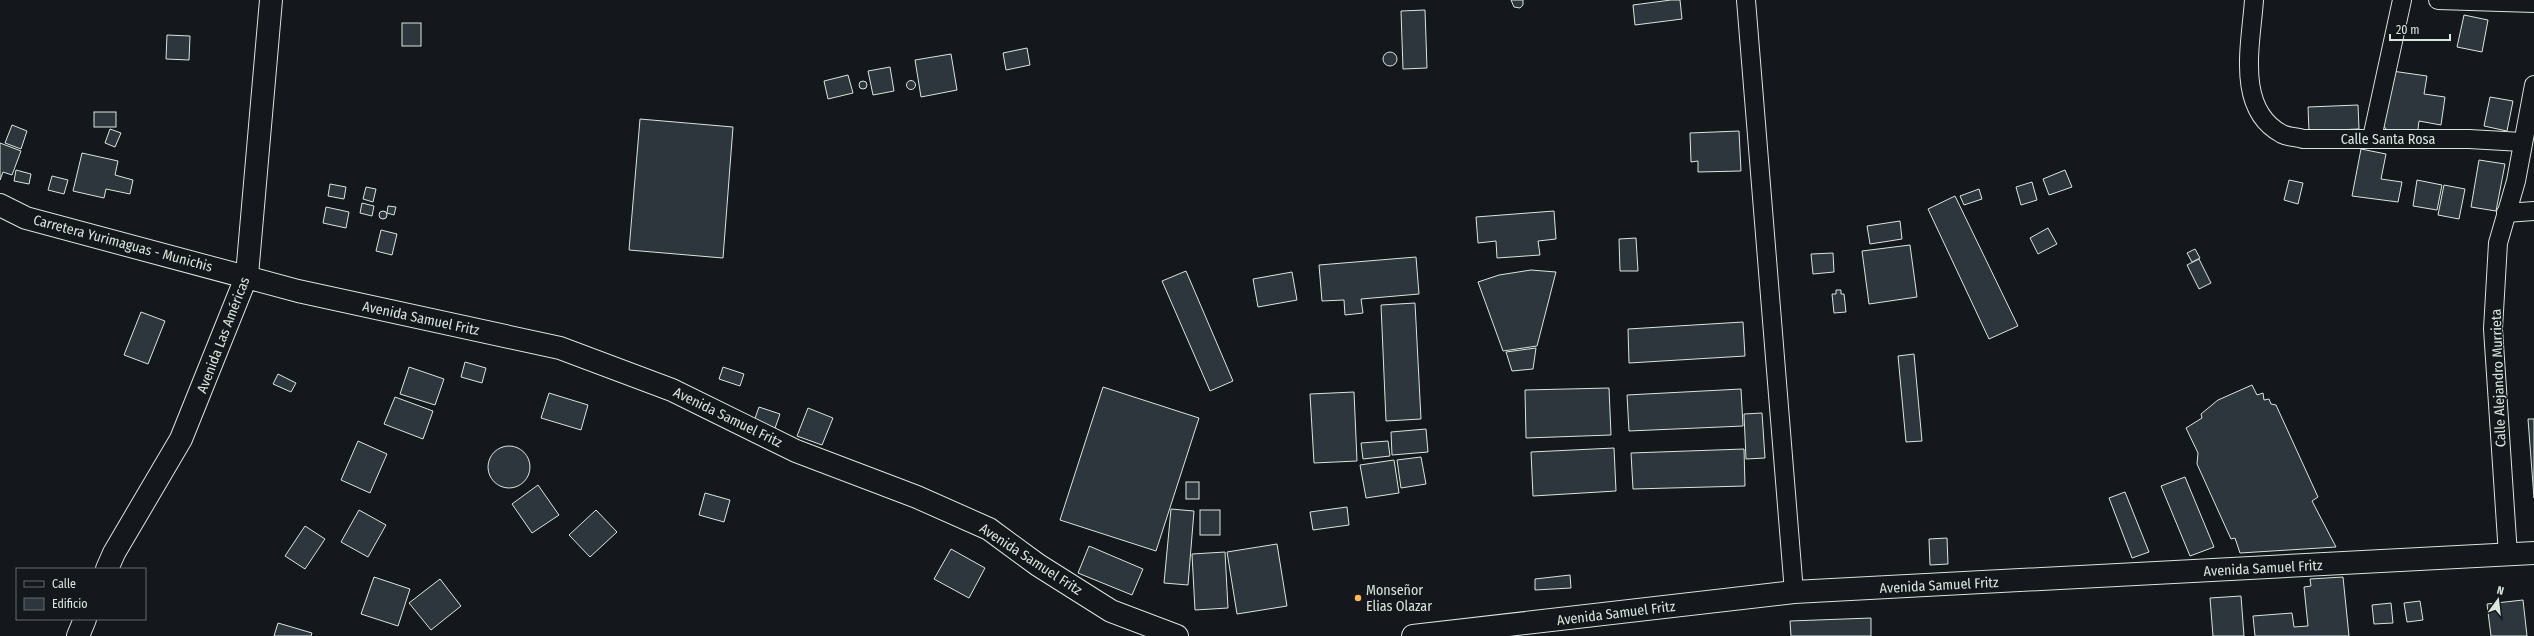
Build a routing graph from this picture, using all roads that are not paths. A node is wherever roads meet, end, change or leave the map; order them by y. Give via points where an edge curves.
1 (271, 0) edge
2 (1746, 0) edge
3 (2254, 0) edge
4 (2402, 0) edge
5 (2438, 0) edge
6 (2534, 3) edge
7 (2534, 84) edge
8 (2372, 138) junction
9 (2522, 142) junction
10 (0, 205) edge
11 (2534, 211) edge
12 (2506, 213) junction
13 (248, 276) junction
14 (2534, 553) edge
15 (2508, 555) junction
16 (111, 561) edge
17 (1794, 592) junction
18 (86, 620) edge
19 (78, 636) edge
20 (1177, 636) edge
21 (1413, 636) edge

1 - 13 street, Avenida Las Américas
2 - 17 street
3 - 8 street, Calle Santa Rosa via 2248,74 2252,97 2260,116 2283,134 2303,139
4 - 8 street
5 - 6 street
7 - 9 street, Calle Alejandro Murrieta
8 - 9 street, Calle Santa Rosa
9 - 12 street, Calle Alejandro Murrieta via 2516,182
10 - 13 street, Carretera Yurimaguas - Munichis via 26,218
11 - 12 street
12 - 15 street, Calle Alejandro Murrieta via 2498,243 2493,329
13 - 16 street, Avenida Las Américas via 181,439
13 - 20 street, Avenida Samuel Fritz via 298,291 560,348 672,390 796,451 917,497 989,530 1038,565 1111,611
14 - 15 street, Avenida Samuel Fritz
15 - 17 street, Avenida Samuel Fritz
17 - 21 street, Avenida Samuel Fritz
18 - 19 street

